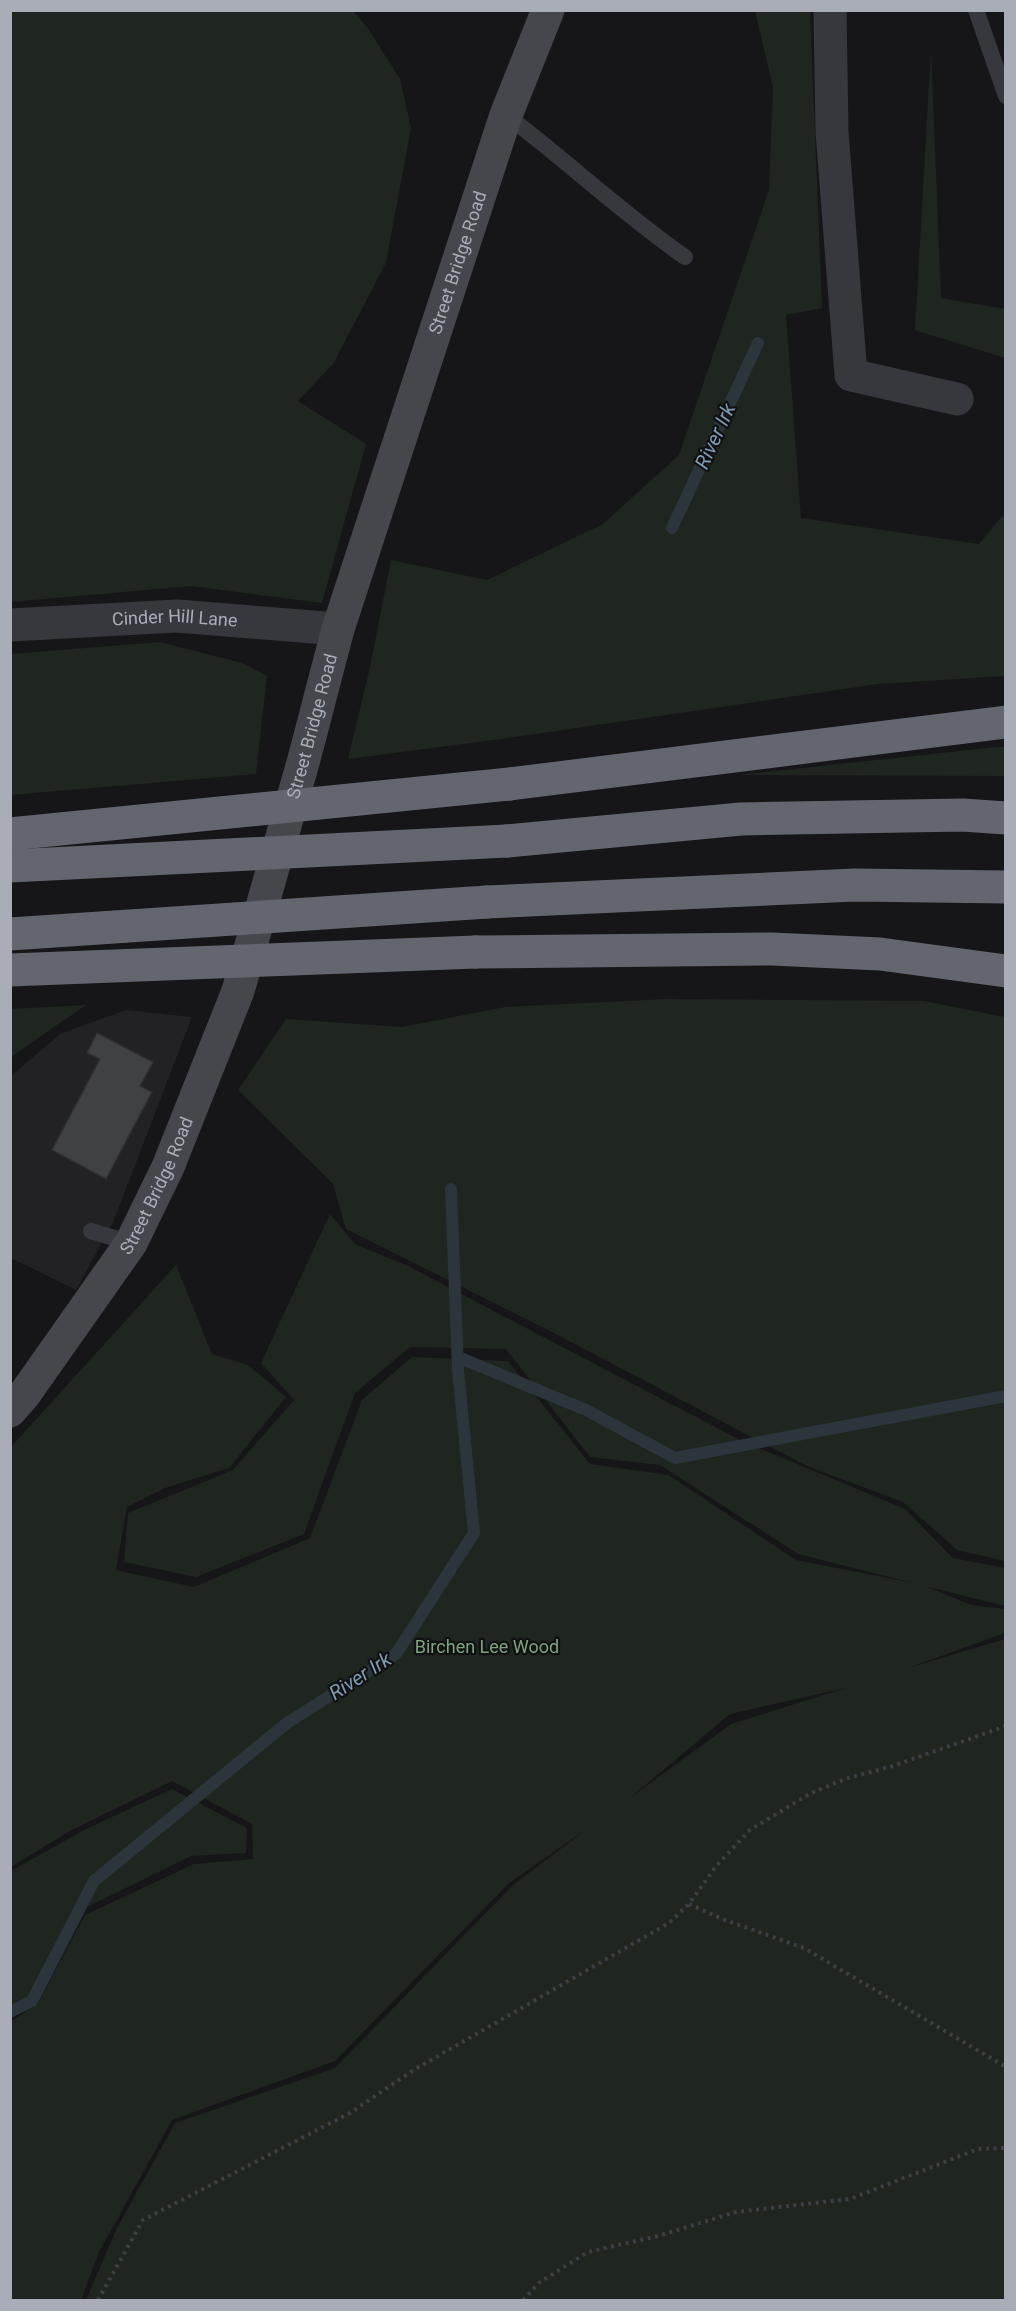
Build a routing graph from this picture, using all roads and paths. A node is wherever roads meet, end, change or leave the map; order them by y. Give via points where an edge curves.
1 (548, 10) edge
2 (830, 10) edge
3 (976, 10) edge
4 (1005, 96) edge
5 (506, 115) junction
6 (685, 257) dead end
7 (957, 399) dead end
8 (10, 625) edge
9 (338, 629) junction
10 (1005, 722) edge
11 (1005, 818) edge
12 (10, 834) edge
13 (10, 866) edge
14 (1005, 887) edge
15 (10, 933) edge
16 (10, 970) edge
17 (1005, 971) edge
18 (91, 1231) dead end
19 (131, 1243) junction
20 (15, 1398) edge
21 (1005, 1726) edge
22 (689, 1904) junction
23 (1005, 2067) edge
24 (1005, 2148) edge
25 (98, 2301) edge
26 (523, 2301) edge

1 - 5 main road, Street Bridge Road
2 - 7 street via 831,132 851,375
3 - 4 lane
5 - 6 lane via 642,227
5 - 9 main road, Street Bridge Road
8 - 9 street, Cinder Hill Lane via 177,616
9 - 19 main road, Street Bridge Road via 238,991 168,1167
10 - 12 highway, bridge via 510,784
11 - 13 highway, bridge via 963,815 741,819 507,841
14 - 15 highway, bridge via 855,885 487,902
16 - 17 highway, bridge via 476,952 772,949 880,954
18 - 19 lane
19 - 20 main road, Street Bridge Road
21 - 22 path via 811,1793 750,1830 717,1865
22 - 23 path via 804,1948
22 - 25 path via 669,1923 412,2071 350,2113 143,2220
24 - 26 path via 978,2149 850,2199 736,2212 588,2252 540,2282

